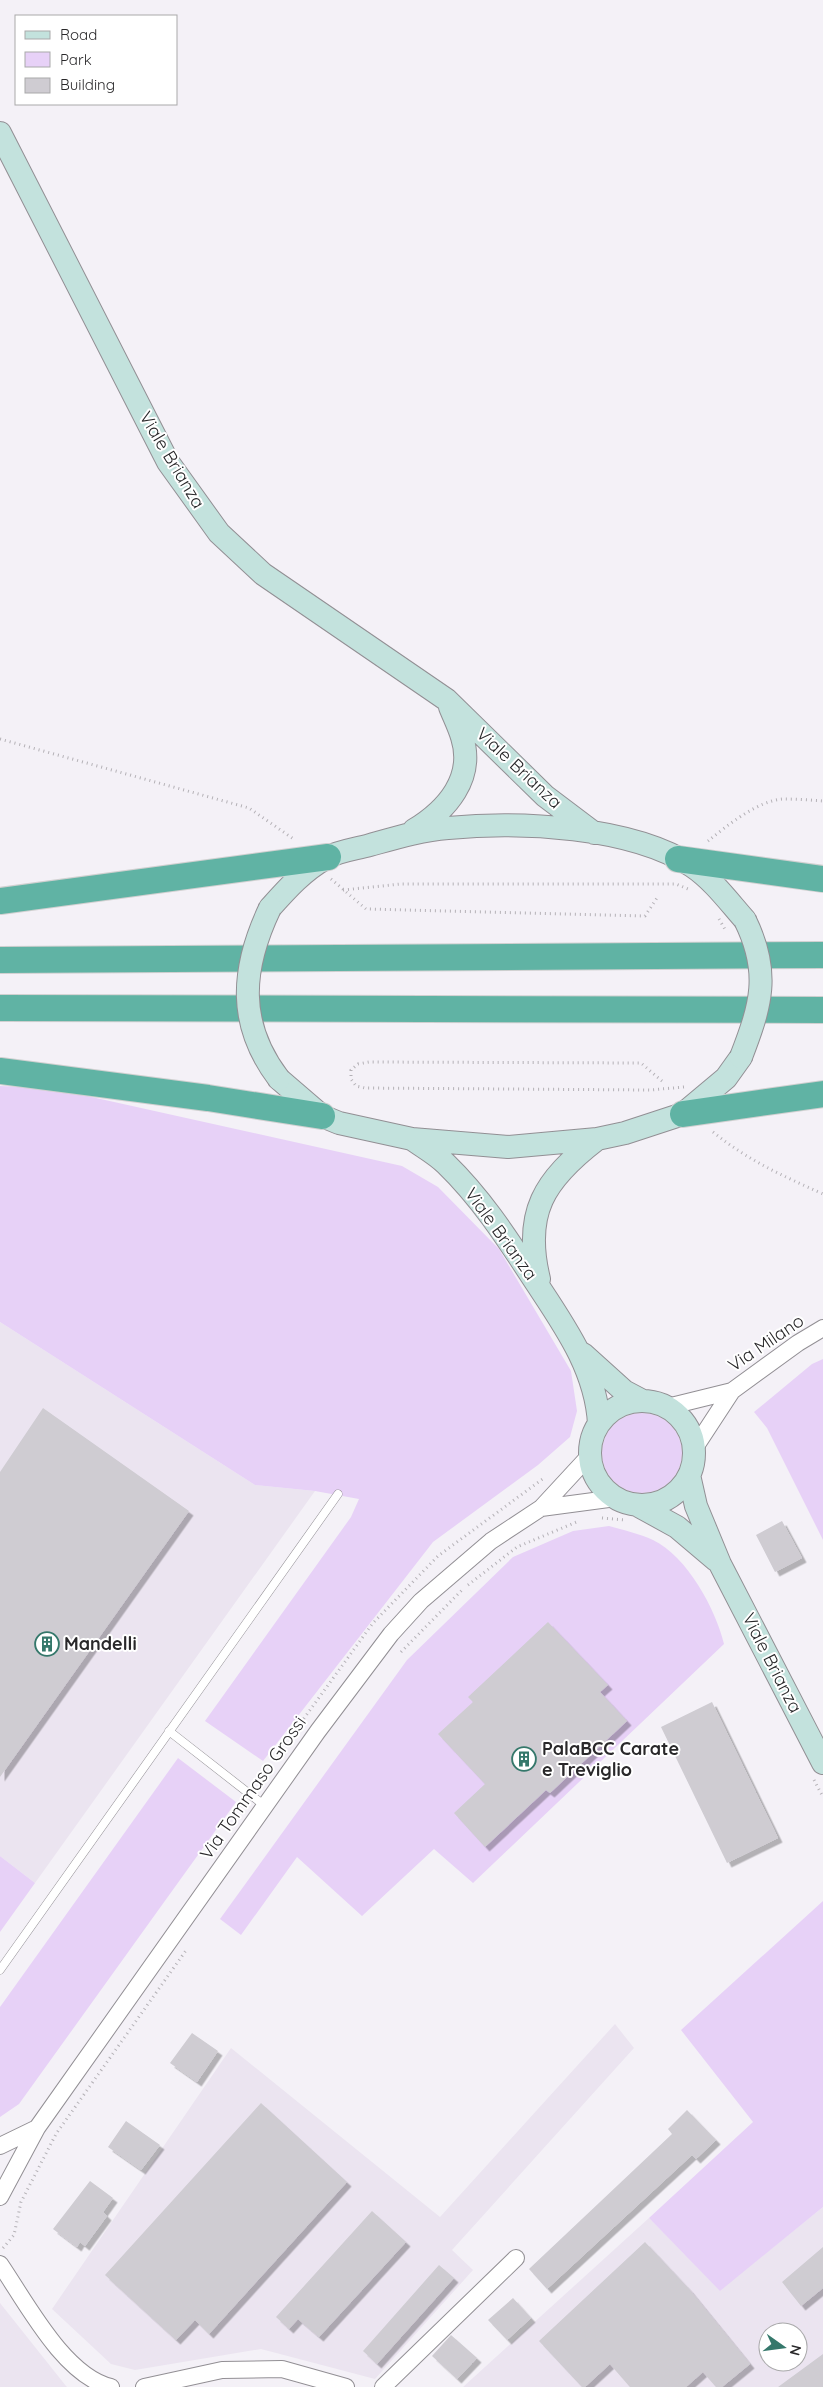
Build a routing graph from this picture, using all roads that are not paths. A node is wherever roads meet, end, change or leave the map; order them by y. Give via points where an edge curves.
1 (0, 133) edge
2 (447, 700) junction
3 (594, 833) junction
4 (406, 835) junction
5 (678, 859) junction
6 (328, 867) junction
7 (823, 880) edge
8 (0, 901) edge
9 (823, 955) edge
10 (0, 960) edge
11 (0, 1008) edge
12 (823, 1010) edge
13 (0, 1071) edge
14 (823, 1094) edge
15 (683, 1114) junction
16 (322, 1116) junction
17 (412, 1139) junction
18 (597, 1139) junction
19 (542, 1292) junction
20 (823, 1328) edge
21 (578, 1350) junction
22 (732, 1391) junction
23 (643, 1401) junction
24 (667, 1407) junction
25 (599, 1424) junction
26 (694, 1449) junction
27 (590, 1456) junction
28 (689, 1475) junction
29 (338, 1494) dead end
30 (616, 1498) junction
31 (541, 1508) junction
32 (634, 1512) junction
33 (720, 1564) junction
34 (169, 1731) junction
35 (817, 1767) edge
36 (265, 1806) junction
37 (0, 1970) edge
38 (37, 2128) junction
39 (0, 2146) edge
40 (0, 2197) edge
41 (516, 2258) dead end
42 (0, 2264) edge
43 (103, 2386) edge
44 (144, 2387) edge
45 (346, 2387) edge
46 (383, 2387) edge

1 - 2 main road, Viale Brianza via 168,462 219,534 262,574
2 - 3 main road, Viale Brianza via 545,796
2 - 4 main road, Viale Brianza via 462,738 464,752 460,782 444,808
3 - 4 main road via 503,825 446,828
3 - 5 main road via 637,843
4 - 6 main road
5 - 7 highway
5 - 15 main road, bridge via 693,866 745,920 757,944 760,968 760,998 741,1056 726,1078
6 - 8 highway
6 - 16 main road, bridge via 300,875 270,908 259,931 248,974 251,1028 259,1048 279,1079
9 - 10 highway
11 - 12 highway
13 - 16 highway
14 - 15 highway
15 - 18 main road
16 - 17 main road via 362,1129
17 - 18 main road via 508,1147
17 - 19 main road, Viale Brianza via 444,1162 482,1202
18 - 19 main road, Viale Brianza via 557,1173 536,1215 534,1258
19 - 21 main road, Viale Brianza
20 - 22 street, Via Milano
21 - 23 main road, Viale Brianza via 624,1390
21 - 25 main road, Viale Brianza via 596,1400
22 - 24 street, Via Milano
22 - 26 street, Via Milano
23 - 24 main road
23 - 25 main road via 618,1407
24 - 26 main road via 690,1432
25 - 27 main road via 592,1439
26 - 28 main road
27 - 30 main road via 598,1480
27 - 31 street, Via Tommaso Grossi
28 - 32 main road via 668,1498
28 - 33 main road, Viale Brianza via 696,1506
29 - 34 lane
30 - 31 street, Via Tommaso Grossi
30 - 32 main road
31 - 36 street, Via Tommaso Grossi via 491,1541 421,1601 391,1634
32 - 33 main road, Viale Brianza via 677,1527
33 - 35 main road, Viale Brianza
34 - 36 lane
34 - 37 lane
36 - 38 street, Via Tommaso Grossi
38 - 39 street
38 - 40 street, Via Tommaso Grossi
41 - 46 street
42 - 43 street via 45,2331 74,2365
44 - 45 street via 222,2370 282,2369

